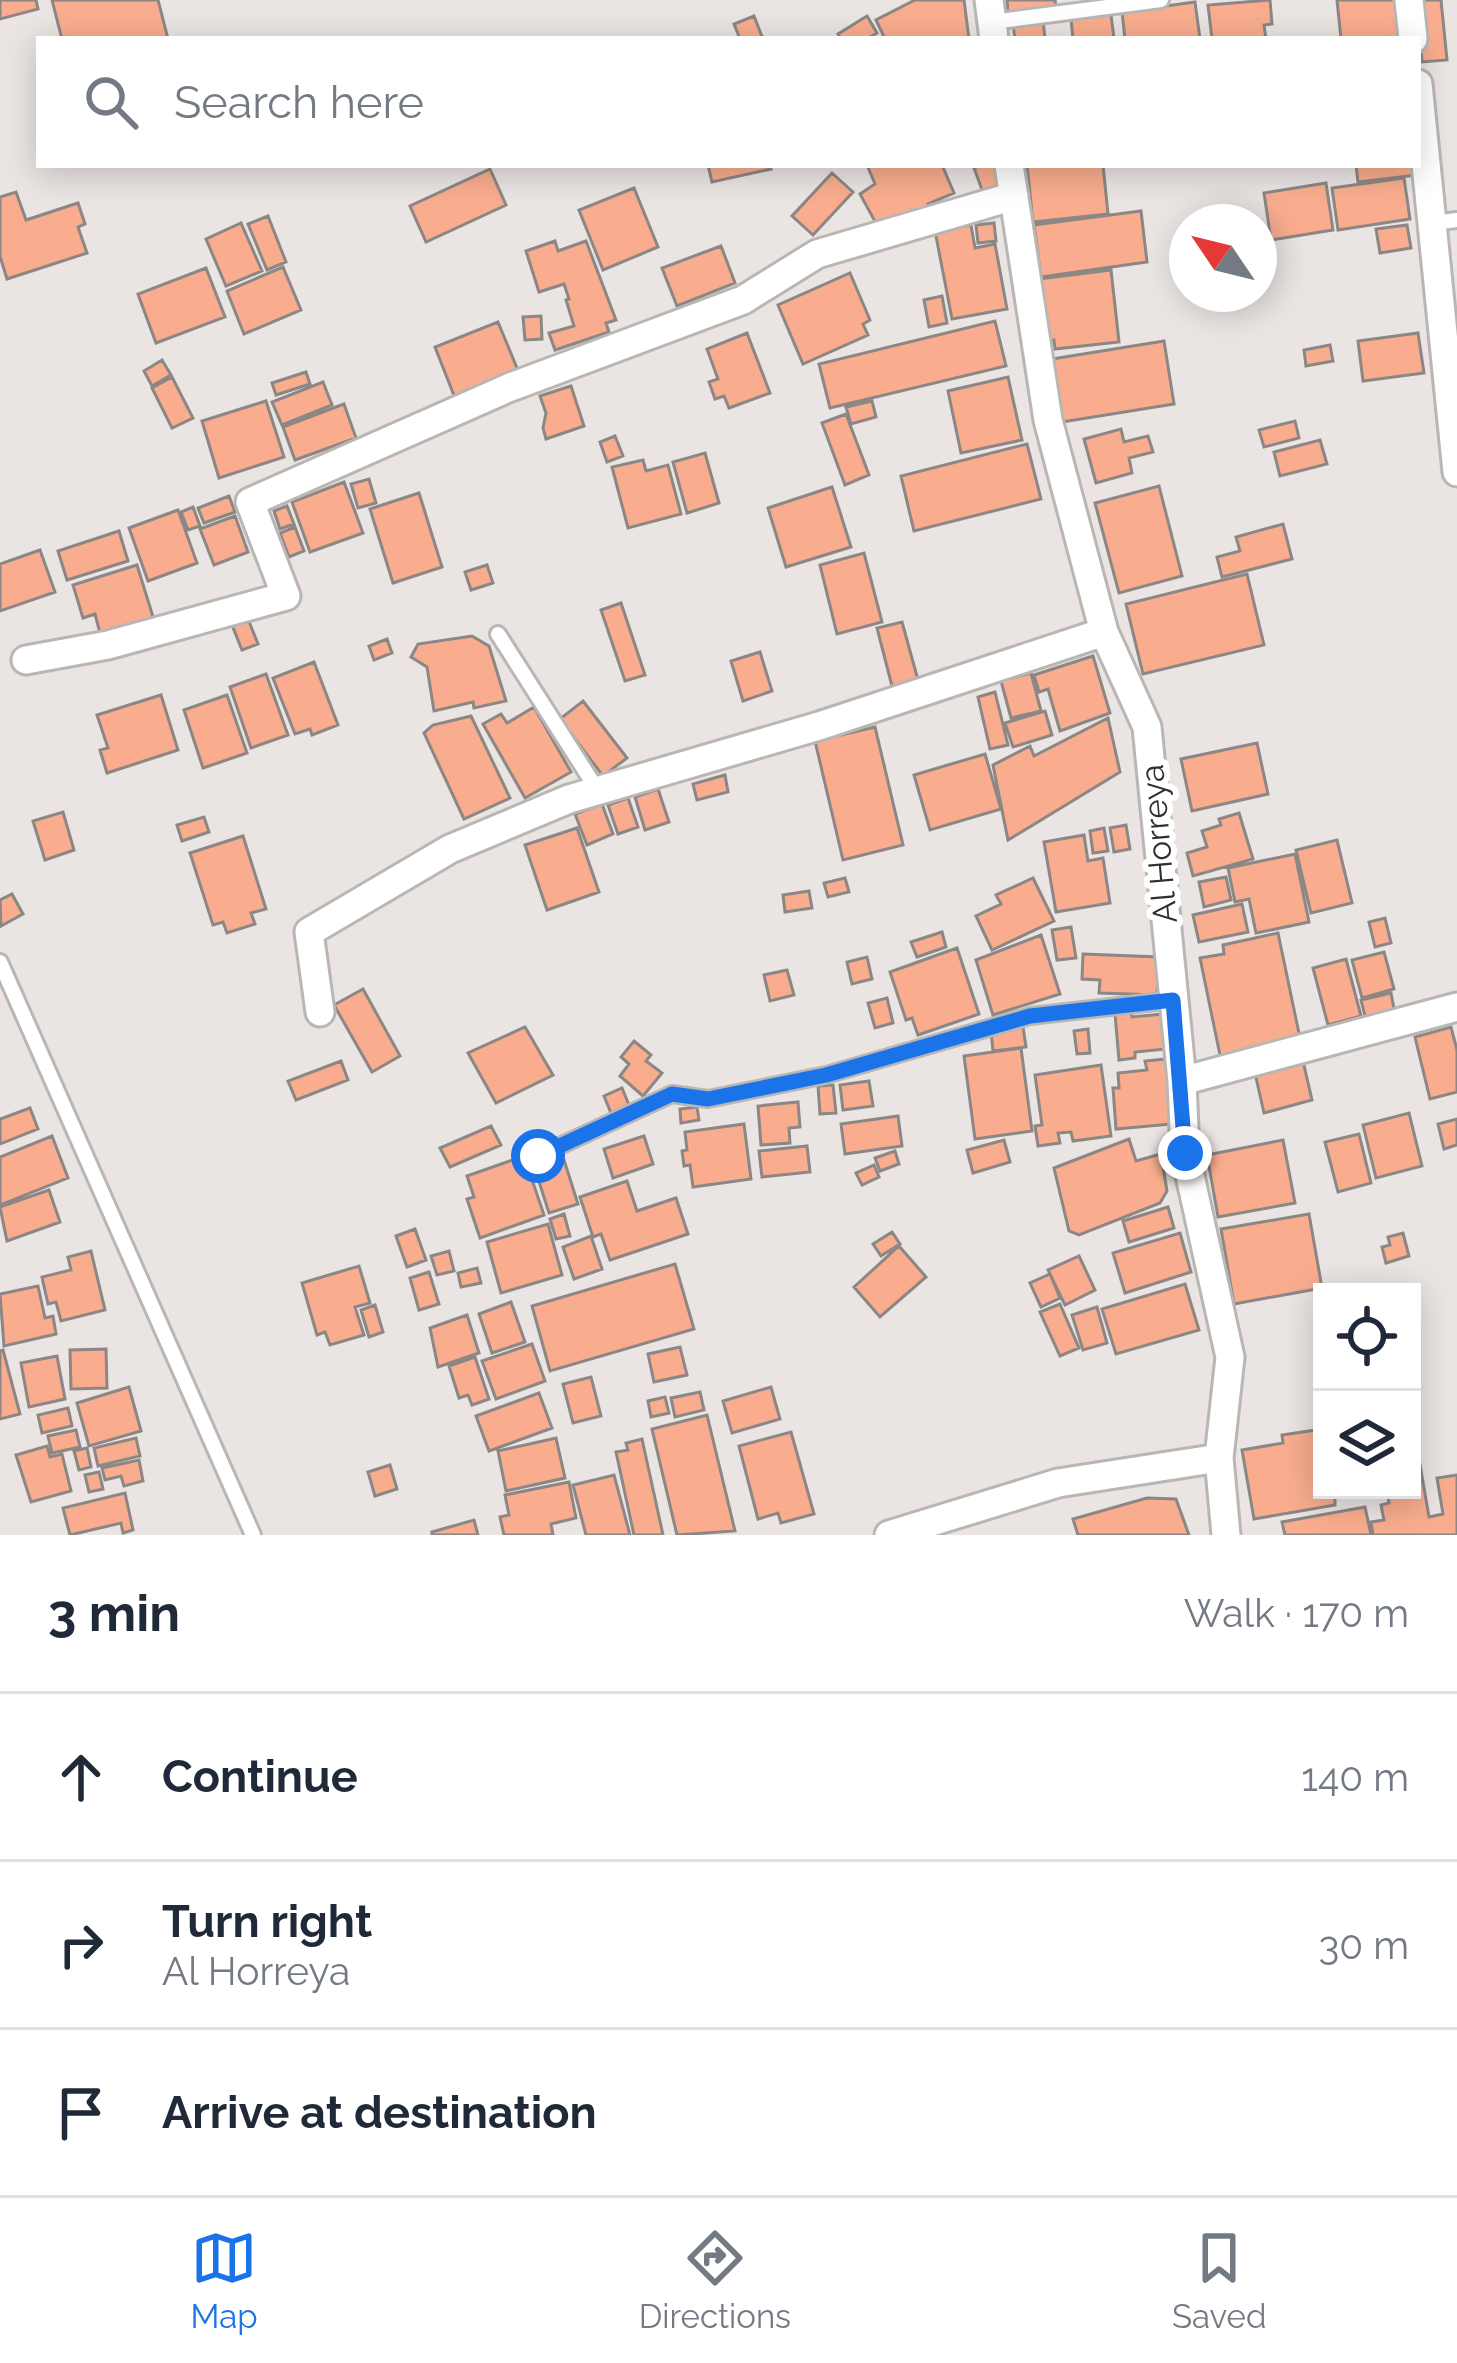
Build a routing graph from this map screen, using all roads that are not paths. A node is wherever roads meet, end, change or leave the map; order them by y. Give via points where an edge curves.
1 (1161, 0) edge
2 (1409, 0) edge
3 (991, 20) edge
4 (1413, 36) edge
5 (1421, 99) edge
6 (1009, 168) edge
7 (1014, 196) junction
8 (1445, 222) edge
9 (1456, 451) edge
10 (1457, 472) edge
11 (1104, 632) junction
12 (498, 634) dead end
13 (26, 660) dead end
14 (598, 791) junction
15 (0, 962) edge
16 (1173, 1000) junction
17 (1457, 1007) edge
18 (320, 1012) dead end
19 (1182, 1082) junction
20 (538, 1156) dead end
21 (1219, 1458) junction
22 (253, 1535) edge
23 (889, 1535) edge
24 (1226, 1535) edge

1 - 3 lane
2 - 4 street
5 - 8 street
6 - 7 street, Al Horreya
7 - 11 street, Al Horreya via 1048,420
7 - 13 street via 817,254 743,300 508,388 250,502 286,596
8 - 9 street
9 - 10 street
11 - 14 street
11 - 16 street, Al Horreya via 1147,727
12 - 14 lane
14 - 18 street via 450,849 309,932
15 - 22 lane
16 - 19 street, Al Horreya
16 - 20 lane via 1030,1016 826,1075 708,1099 672,1094
17 - 19 street
19 - 21 street, Al Horreya via 1185,1153 1230,1358
21 - 23 street via 1058,1483
21 - 24 street, Al Horreya

